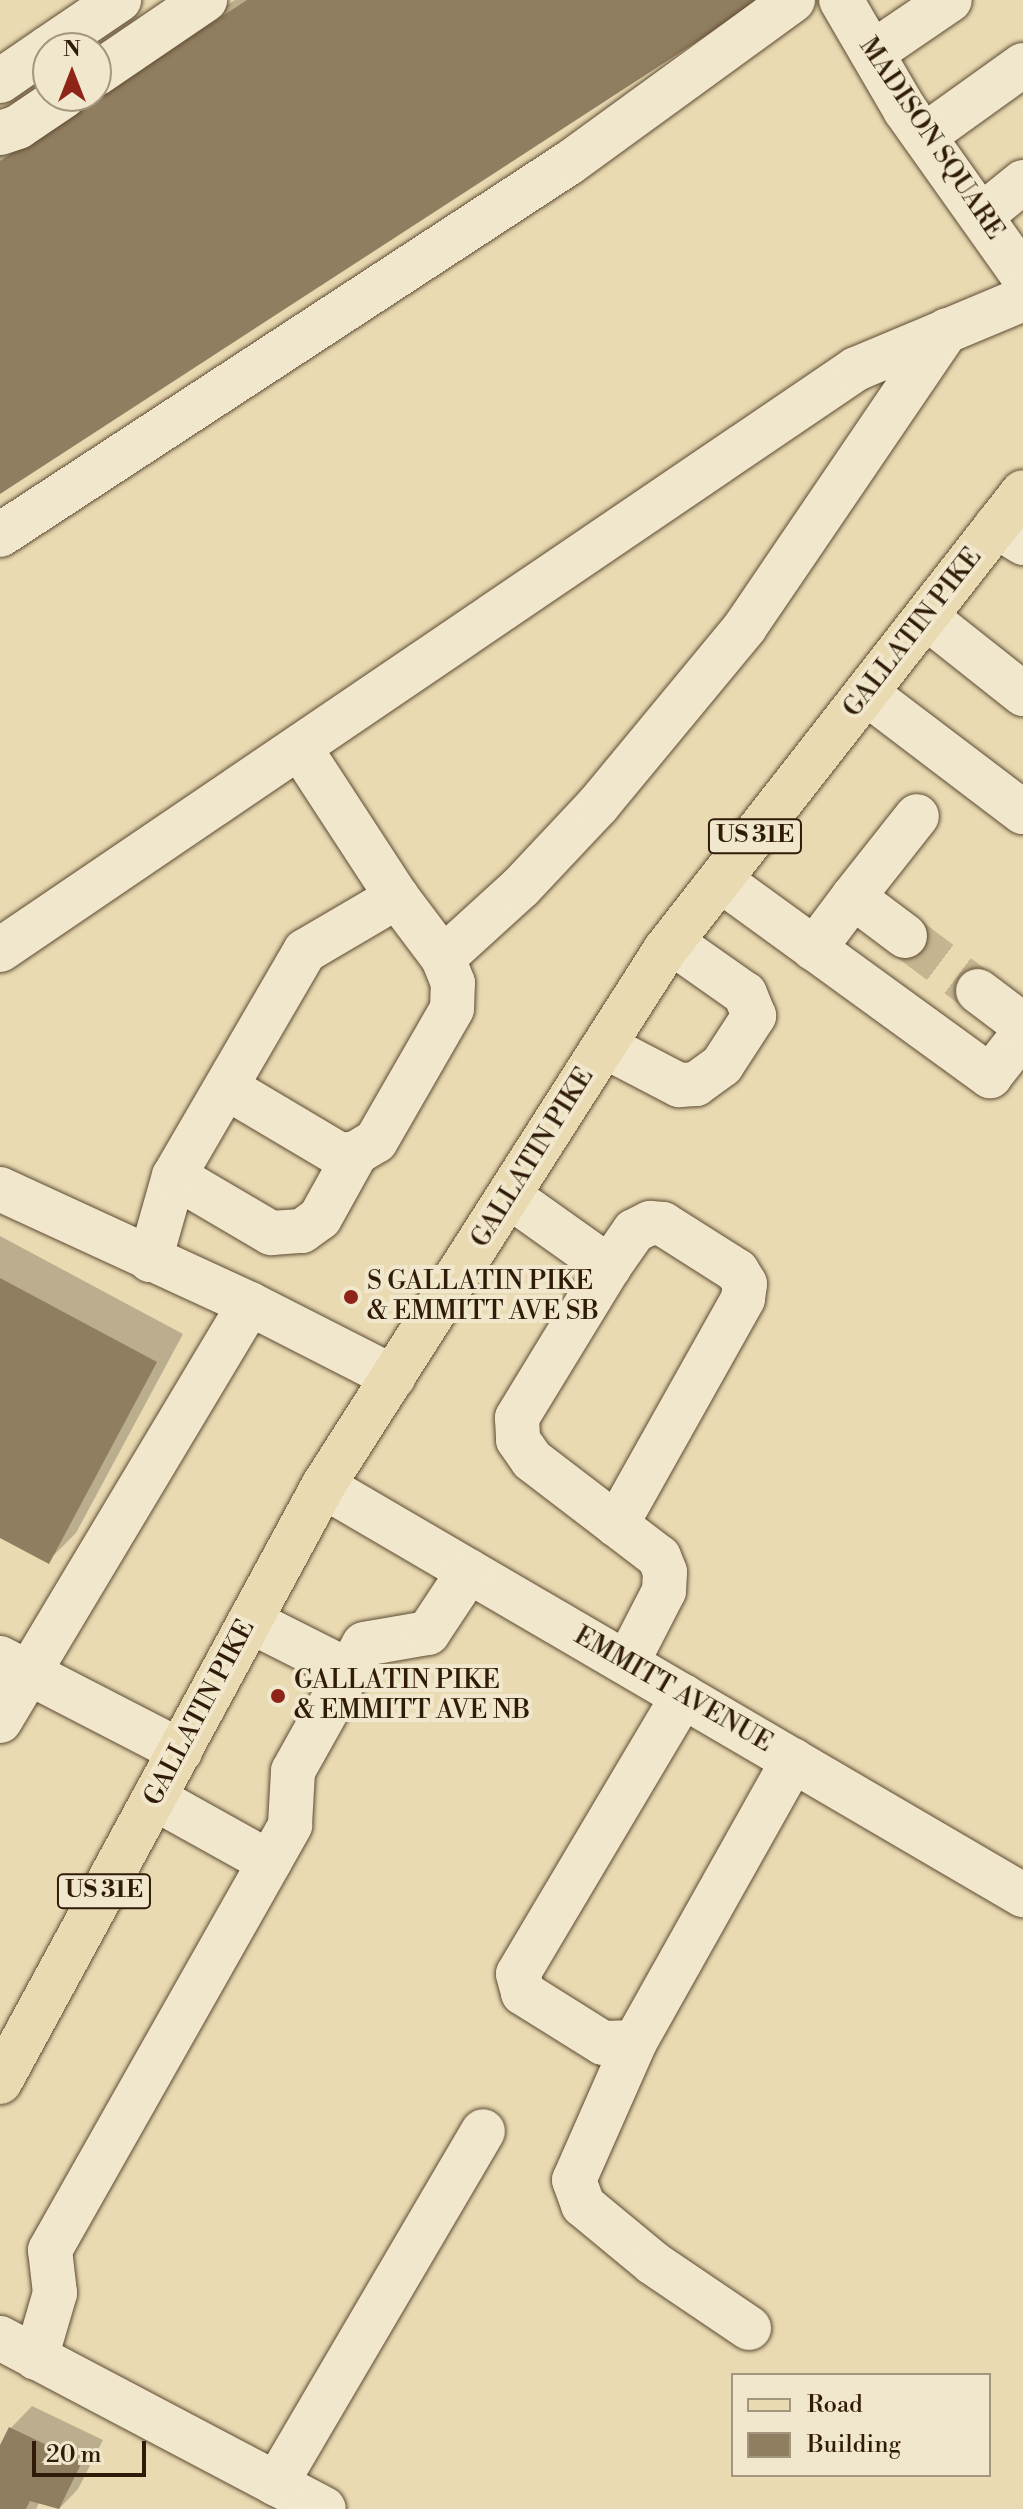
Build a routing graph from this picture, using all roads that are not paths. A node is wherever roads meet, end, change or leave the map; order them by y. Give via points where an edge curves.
1 (119, 0) edge
2 (205, 0) edge
3 (793, 0) edge
4 (841, 0) edge
5 (950, 0) edge
6 (72, 32) edge
7 (872, 53) junction
8 (32, 59) edge
9 (112, 63) edge
10 (1023, 65) edge
11 (0, 81) edge
12 (40, 112) edge
13 (0, 133) edge
14 (924, 136) junction
15 (1023, 182) edge
16 (981, 216) junction
17 (1023, 276) edge
18 (1023, 299) edge
19 (947, 330) junction
20 (1023, 492) edge
21 (0, 535) edge
22 (1010, 535) edge
23 (926, 617) junction
24 (866, 693) junction
25 (1023, 694) edge
26 (300, 748) junction
27 (1023, 812) edge
28 (917, 816) dead end
29 (720, 880) junction
30 (397, 897) junction
31 (853, 897) junction
32 (905, 936) tunnel mouth
33 (671, 942) junction
34 (814, 949) junction
35 (0, 950) edge
36 (443, 958) junction
37 (978, 991) tunnel mouth
38 (1023, 1025) edge
39 (1023, 1034) edge
40 (604, 1046) junction
41 (229, 1089) junction
42 (356, 1153) junction
43 (174, 1176) junction
44 (0, 1189) edge
45 (509, 1196) junction
46 (150, 1260) junction
47 (609, 1267) junction
48 (250, 1304) junction
49 (393, 1377) junction
50 (323, 1486) junction
51 (616, 1525) junction
52 (469, 1571) junction
53 (250, 1621) junction
54 (627, 1663) junction
55 (14, 1665) edge
56 (349, 1671) junction
57 (683, 1696) junction
58 (0, 1721) edge
59 (180, 1751) junction
60 (793, 1760) junction
61 (154, 1798) junction
62 (269, 1862) junction
63 (1023, 1895) edge
64 (635, 2042) junction
65 (0, 2082) edge
66 (483, 2131) dead end
67 (749, 2328) dead end
68 (18, 2348) edge
69 (276, 2484) junction
70 (324, 2509) edge

1 - 6 street
2 - 9 street
3 - 21 street via 569,163
4 - 7 street, MADISON SQUARE
5 - 7 street
7 - 14 street, MADISON SQUARE
8 - 11 street
10 - 14 street
12 - 13 street
14 - 16 street, MADISON SQUARE
15 - 16 street
16 - 17 street, MADISON SQUARE
18 - 19 street
19 - 26 street via 856,369
19 - 36 street via 745,627 598,805 521,887
20 - 22 main road, GALLATIN PIKE / US 31E
22 - 23 main road, GALLATIN PIKE / US 31E
23 - 24 main road, GALLATIN PIKE / US 31E
23 - 25 street
24 - 27 street
24 - 29 main road, GALLATIN PIKE / US 31E
26 - 30 street
26 - 35 street
28 - 31 street
29 - 33 main road, GALLATIN PIKE / US 31E
29 - 34 street
30 - 36 street
30 - 41 street via 305,951
31 - 32 street
31 - 34 street
33 - 40 main road, GALLATIN PIKE / US 31E
33 - 40 street via 745,994 754,1016 722,1065 696,1084 679,1085
34 - 39 street via 990,1076
36 - 42 street via 453,983 452,1009 376,1141
37 - 38 street
40 - 45 main road, GALLATIN PIKE / US 31E
41 - 42 street via 340,1155
41 - 43 street
42 - 43 street via 320,1218 302,1231 271,1233
43 - 46 street
44 - 46 street
45 - 47 street
45 - 49 main road, GALLATIN PIKE / US 31E
46 - 48 street
47 - 51 street via 517,1418 518,1440 532,1460
47 - 51 street via 634,1231 650,1223 663,1224 737,1271 745,1284 743,1299
48 - 49 street
48 - 55 street
49 - 50 main road, GALLATIN PIKE / US 31E
50 - 52 street, EMMITT AVENUE
50 - 53 main road, GALLATIN PIKE / US 31E
51 - 54 street via 659,1557 665,1572 664,1591
52 - 54 street, EMMITT AVENUE
52 - 56 street via 428,1633 364,1644
53 - 56 street
53 - 59 main road, GALLATIN PIKE / US 31E
54 - 57 street, EMMITT AVENUE
55 - 58 street
55 - 59 street
56 - 62 street via 293,1771 290,1825
57 - 60 street, EMMITT AVENUE
57 - 64 street via 518,1974 523,1993 603,2043
59 - 61 main road, GALLATIN PIKE / US 31E
60 - 63 street, EMMITT AVENUE
60 - 64 street
61 - 62 street
61 - 65 main road, GALLATIN PIKE / US 31E
62 - 68 street via 50,2250 55,2293
64 - 67 street via 574,2180 583,2205 653,2263
66 - 69 street
68 - 69 street
69 - 70 street

